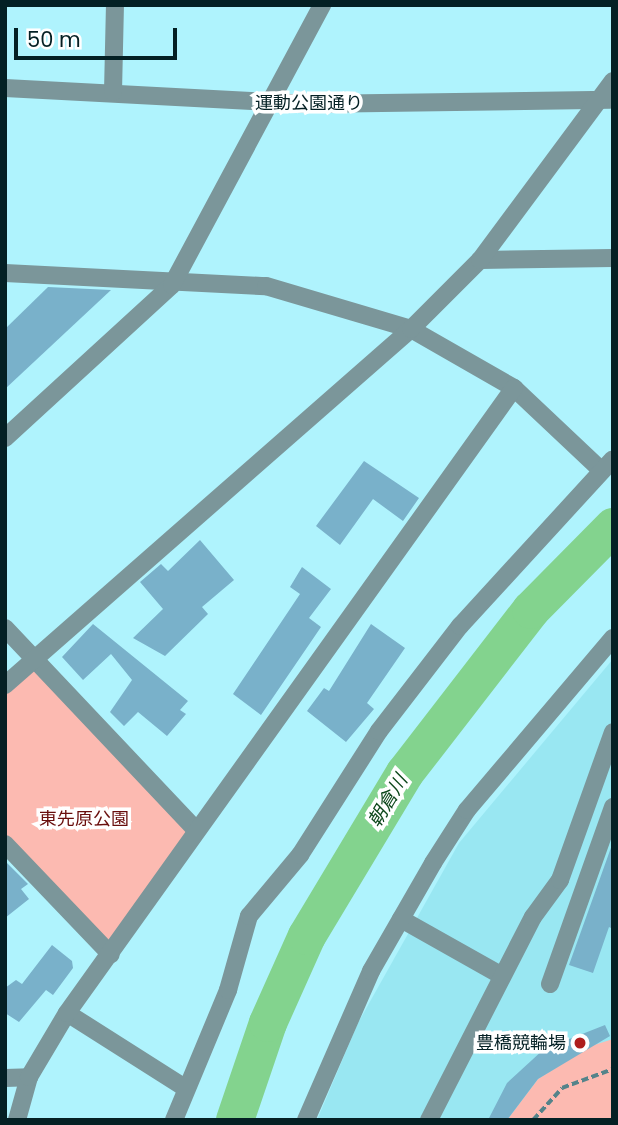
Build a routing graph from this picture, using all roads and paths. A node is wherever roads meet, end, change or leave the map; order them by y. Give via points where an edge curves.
1 (115, 5) edge
2 (321, 5) edge
3 (613, 81) edge
4 (5, 88) edge
5 (113, 92) junction
6 (608, 100) edge
7 (271, 103) junction
8 (613, 258) edge
9 (480, 260) junction
10 (5, 273) edge
11 (172, 285) junction
12 (411, 329) junction
13 (514, 388) junction
14 (5, 438) edge
15 (606, 464) edge
16 (5, 628) edge
17 (613, 638) edge
18 (33, 657) junction
19 (5, 685) edge
20 (613, 732) edge
21 (613, 807) edge
22 (197, 831) junction
23 (5, 844) edge
24 (401, 919) junction
25 (111, 955) junction
26 (502, 976) junction
27 (550, 984) dead end
28 (67, 1013) junction
29 (613, 1069) edge
30 (5, 1077) edge
31 (29, 1077) junction
32 (185, 1088) junction
33 (17, 1120) edge
34 (174, 1120) edge
35 (306, 1120) edge
36 (429, 1120) edge
37 (533, 1120) edge

1 - 5 street
2 - 7 street
3 - 6 street
4 - 5 street, 運動公園通り
5 - 7 street, 運動公園通り
6 - 7 street, 運動公園通り
6 - 9 street
7 - 11 street
8 - 9 street
9 - 12 street
10 - 11 street
11 - 12 street via 267,286
11 - 14 street
12 - 13 street
12 - 18 street
13 - 15 street
13 - 22 street
15 - 32 street via 460,626 379,731 300,855 249,916 228,990
16 - 18 street
17 - 24 street via 467,810
18 - 19 street
18 - 22 street
20 - 26 street via 560,880
21 - 27 street
22 - 25 street
23 - 25 street
24 - 26 street
24 - 35 street via 371,971
25 - 28 street
26 - 36 street
28 - 31 street
28 - 32 street
29 - 37 path via 562,1088
30 - 31 street
31 - 33 street
32 - 34 street

